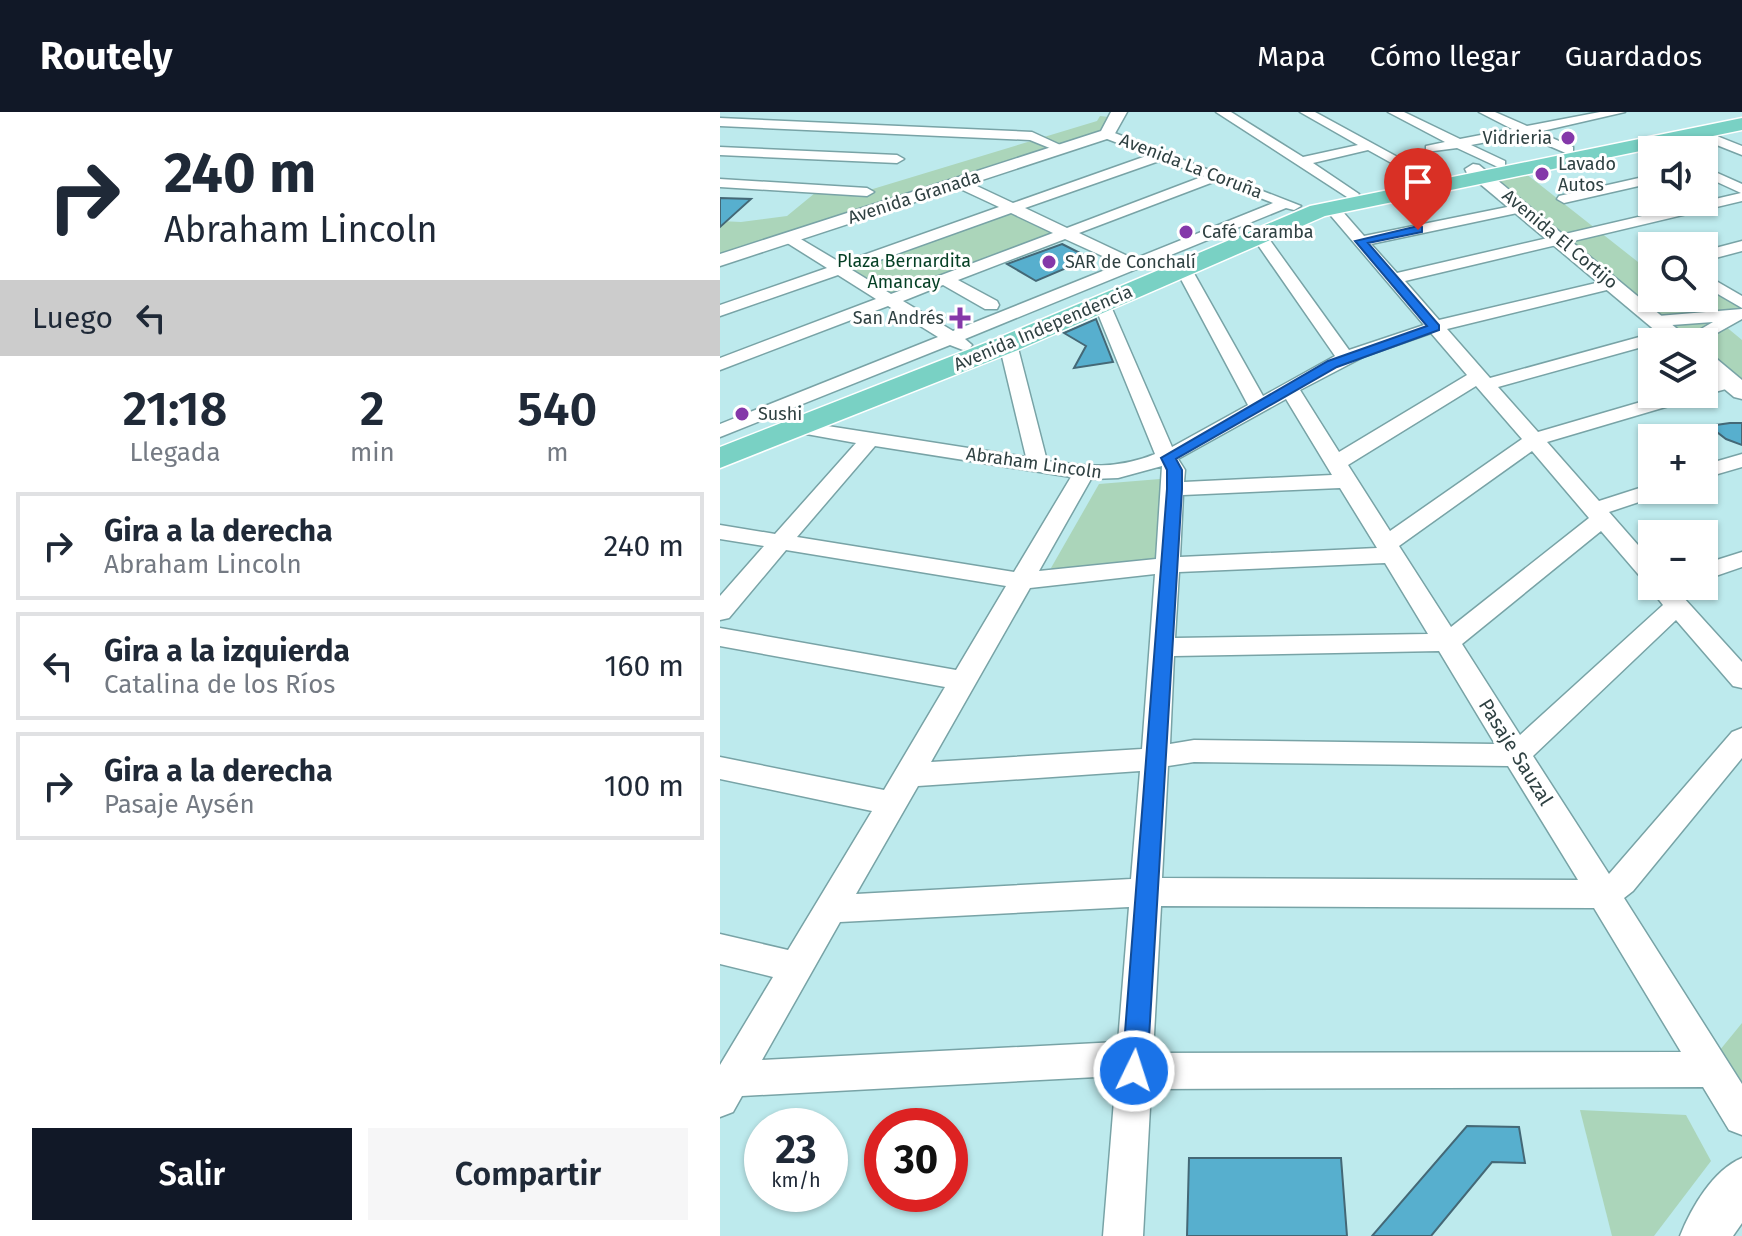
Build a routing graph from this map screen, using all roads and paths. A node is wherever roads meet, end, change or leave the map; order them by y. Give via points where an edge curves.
1 (809, 112) edge
2 (942, 112) edge
3 (1119, 112) edge
4 (1222, 112) edge
5 (1306, 112) edge
6 (1394, 112) edge
7 (1485, 112) edge
8 (1619, 112) edge
9 (1742, 115) edge
10 (720, 122) edge
11 (1704, 122) edge
12 (1742, 124) edge
13 (793, 125) junction
14 (1525, 130) junction
15 (923, 131) junction
16 (1107, 134) junction
17 (1675, 136) edge
18 (1458, 144) junction
19 (1370, 146) junction
20 (1062, 149) junction
21 (1431, 149) dead end
22 (1638, 149) edge
23 (1568, 150) junction
24 (720, 151) edge
25 (1742, 151) edge
26 (760, 153) junction
27 (1162, 155) junction
28 (1300, 162) junction
29 (1486, 170) junction
30 (882, 175) junction
31 (1217, 176) junction
32 (1429, 178) junction
33 (1718, 178) edge
34 (1638, 182) edge
35 (959, 183) junction
36 (721, 184) edge
37 (1742, 189) edge
38 (1742, 197) edge
39 (1564, 199) dead end
40 (1342, 200) junction
41 (1292, 205) junction
42 (1013, 208) junction
43 (1522, 208) junction
44 (863, 213) junction
45 (1068, 234) junction
46 (1259, 235) junction
47 (789, 238) junction
48 (1361, 241) junction
49 (1561, 241) junction
50 (1742, 246) edge
51 (1718, 252) edge
52 (720, 260) edge
53 (1134, 265) junction
54 (1183, 268) junction
55 (841, 269) junction
56 (1393, 279) junction
57 (946, 280) junction
58 (1613, 284) junction
59 (1718, 295) edge
60 (892, 301) junction
61 (1102, 304) junction
62 (991, 305) dead end
63 (720, 311) edge
64 (1735, 314) edge
65 (1435, 328) junction
66 (1666, 328) edge
67 (1695, 328) edge
68 (1695, 328) edge
69 (1742, 340) edge
70 (958, 342) junction
71 (1008, 344) junction
72 (1638, 344) edge
73 (1346, 358) junction
74 (720, 364) edge
75 (1718, 372) edge
76 (1482, 381) junction
77 (1736, 387) edge
78 (1289, 388) junction
79 (1258, 405) junction
80 (1642, 408) edge
81 (802, 428) junction
82 (720, 431) edge
83 (870, 439) junction
84 (1533, 440) junction
85 (720, 441) edge
86 (720, 458) edge
87 (1168, 458) junction
88 (1742, 460) edge
89 (1038, 465) junction
90 (1718, 468) edge
91 (1342, 472) junction
92 (1084, 473) junction
93 (1174, 489) junction
94 (1638, 496) edge
95 (1598, 514) junction
96 (720, 532) edge
97 (781, 542) junction
98 (1390, 550) junction
99 (1638, 559) edge
100 (1742, 559) edge
101 (1169, 565) junction
102 (1718, 567) edge
103 (1020, 581) junction
104 (1653, 600) edge
105 (1674, 600) edge
106 (720, 612) edge
107 (720, 637) edge
108 (1448, 642) junction
109 (1163, 647) junction
110 (1742, 679) edge
111 (962, 681) junction
112 (1742, 739) edge
113 (1517, 755) junction
114 (1156, 756) junction
115 (720, 768) edge
116 (908, 775) junction
117 (892, 803) junction
118 (1147, 892) junction
119 (1604, 894) junction
120 (830, 909) junction
121 (720, 949) edge
122 (796, 967) junction
123 (1135, 1064) junction
124 (1712, 1069) junction
125 (726, 1089) edge
126 (1742, 1117) edge
127 (1742, 1182) edge
128 (1123, 1236) edge
129 (1704, 1236) edge

1 - 13 street
2 - 15 street
3 - 16 street, Avenida La Coruña
4 - 28 street
5 - 19 street
6 - 18 street
7 - 14 street
8 - 14 street
9 - 11 main road, Avenida Independencia
10 - 13 street
11 - 12 main road, Avenida Independencia
11 - 17 main road, Avenida Independencia
11 - 23 main road, Avenida Independencia
11 - 25 street
13 - 15 street
13 - 26 street
14 - 18 street
14 - 23 street
15 - 20 street via 1036,136
15 - 30 street
16 - 20 street, Avenida Granada
16 - 27 street, Avenida La Coruña
18 - 21 street
18 - 29 street
19 - 28 street
19 - 32 street
20 - 35 street, Avenida Granada
22 - 29 main road, Avenida Independencia
23 - 29 main road, Avenida Independencia
24 - 26 street
26 - 30 street
26 - 36 street
27 - 31 street, Avenida La Coruña
27 - 42 street
28 - 40 street
29 - 32 main road, Avenida Independencia
29 - 40 main road, Avenida Independencia
29 - 43 street, Avenida El Cortijo
30 - 36 street
30 - 44 street
31 - 41 street, Avenida La Coruña
31 - 45 street
32 - 40 main road, Avenida Independencia
33 - 37 street
34 - 39 street
35 - 42 street
35 - 44 street, Avenida Granada
38 - 49 street
40 - 41 main road, Avenida Independencia
40 - 46 main road, Avenida Independencia
40 - 48 street
41 - 53 street, Avenida Independencia
41 - 70 main road, Avenida Independencia
42 - 45 street
42 - 55 street
43 - 48 street
43 - 49 street, Avenida El Cortijo
44 - 47 street, Avenida Granada
45 - 53 street
45 - 57 street
46 - 54 main road, Avenida Independencia
46 - 73 street
47 - 52 street, Avenida Granada
47 - 55 street
48 - 56 street
49 - 56 street
49 - 58 street, Avenida El Cortijo
50 - 51 street
53 - 70 street, Avenida Independencia
54 - 61 main road, Avenida Independencia
54 - 79 street
55 - 60 street
55 - 63 street
56 - 65 street
57 - 60 street
57 - 62 street
58 - 65 street, Abraham Lincoln
58 - 66 street, Avenida El Cortijo
59 - 64 street
60 - 70 street
60 - 74 street
61 - 71 main road, Avenida Independencia
61 - 87 street
64 - 67 street
64 - 68 street
64 - 69 street
65 - 73 street, Abraham Lincoln
65 - 76 street
70 - 82 street, Avenida Independencia
70 - 85 main road, Avenida Independencia
71 - 81 main road, Avenida Independencia
71 - 89 street
72 - 76 street
73 - 78 street, Abraham Lincoln
75 - 77 street
76 - 84 street
76 - 91 street
78 - 79 street, Abraham Lincoln
78 - 91 street, Pasaje Sauzal
79 - 87 street, Abraham Lincoln
80 - 84 street
81 - 83 street, Abraham Lincoln
81 - 86 main road, Avenida Independencia
83 - 89 street, Abraham Lincoln
83 - 97 street
84 - 95 street
84 - 98 street
87 - 92 street, Abraham Lincoln via 1123,472
87 - 93 street
88 - 90 street
89 - 92 street, Abraham Lincoln
91 - 93 street
91 - 98 street, Pasaje Sauzal
92 - 103 street
93 - 101 street
94 - 95 street
95 - 99 street
95 - 108 street
96 - 97 street
97 - 103 street
97 - 106 street
98 - 101 street
98 - 108 street, Pasaje Sauzal
100 - 102 street
101 - 103 street
101 - 109 street
103 - 111 street
104 - 113 street
105 - 110 street
107 - 111 street
108 - 109 street
108 - 113 street, Pasaje Sauzal
109 - 114 street
111 - 116 street
112 - 119 street via 1622,882
113 - 114 street via 1194,751
113 - 119 street, Pasaje Sauzal
114 - 116 street
114 - 118 street
115 - 117 street
116 - 117 street
117 - 120 street
118 - 119 street
118 - 120 street
118 - 123 street
119 - 124 street, Pasaje Sauzal
120 - 122 street
121 - 122 street
122 - 125 street
123 - 124 street
123 - 125 street
123 - 128 street
124 - 126 street, Pasaje Sauzal
127 - 129 street

